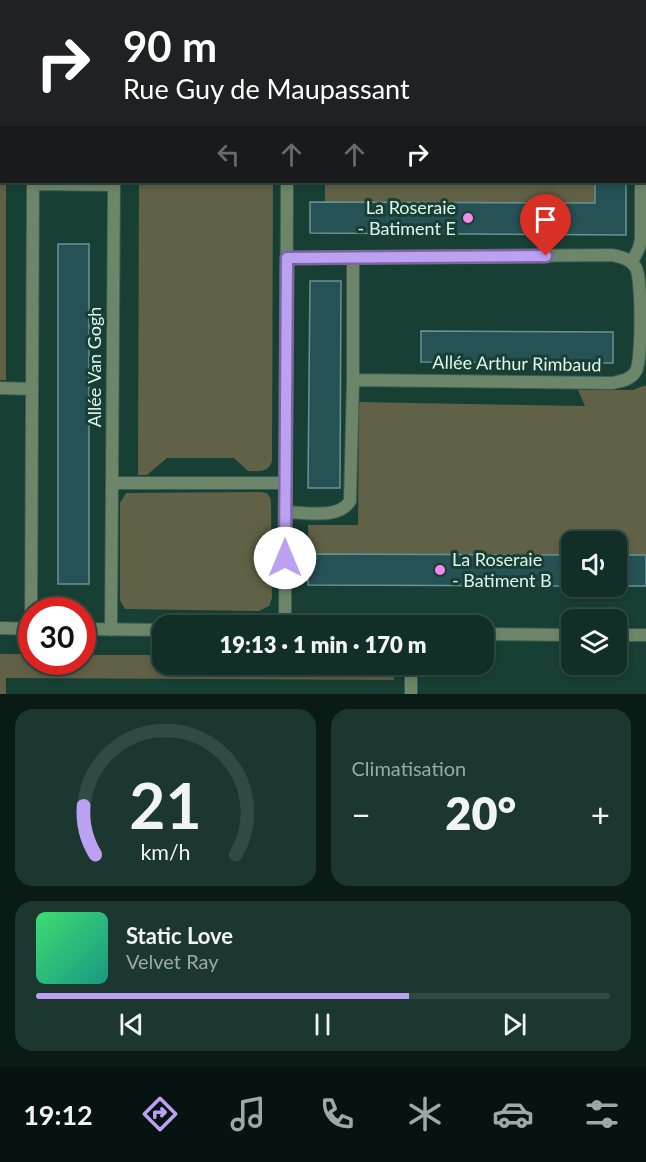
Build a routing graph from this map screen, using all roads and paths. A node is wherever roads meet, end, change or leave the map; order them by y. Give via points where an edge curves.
1 (33, 183) edge
2 (287, 183) edge
3 (641, 183) edge
4 (287, 258) junction
5 (353, 258) junction
6 (632, 262) junction
7 (354, 380) junction
8 (0, 388) edge
9 (31, 389) junction
10 (112, 483) junction
11 (285, 483) junction
12 (286, 512) junction
13 (31, 597) edge
14 (285, 615) edge
15 (0, 628) edge
16 (18, 629) edge
17 (96, 630) edge
18 (111, 630) junction
19 (152, 630) edge
20 (494, 634) edge
21 (561, 635) edge
22 (627, 635) edge
23 (646, 635) edge
24 (411, 675) edge
25 (411, 694) edge

1 - 9 street
1 - 10 street, Allée Van Gogh via 114,185
2 - 4 street
3 - 6 street via 641,239
4 - 5 street
4 - 11 street
5 - 6 street via 612,255
5 - 7 street
6 - 7 street, Allée Arthur Rimbaud via 640,290 639,363 631,377 623,381
7 - 12 street via 350,501 333,512
8 - 9 street
9 - 13 street
10 - 11 street
10 - 18 street, Allée Van Gogh
11 - 12 street
12 - 14 street
15 - 16 street
17 - 18 street
18 - 19 street
20 - 21 street
22 - 23 street
24 - 25 street

